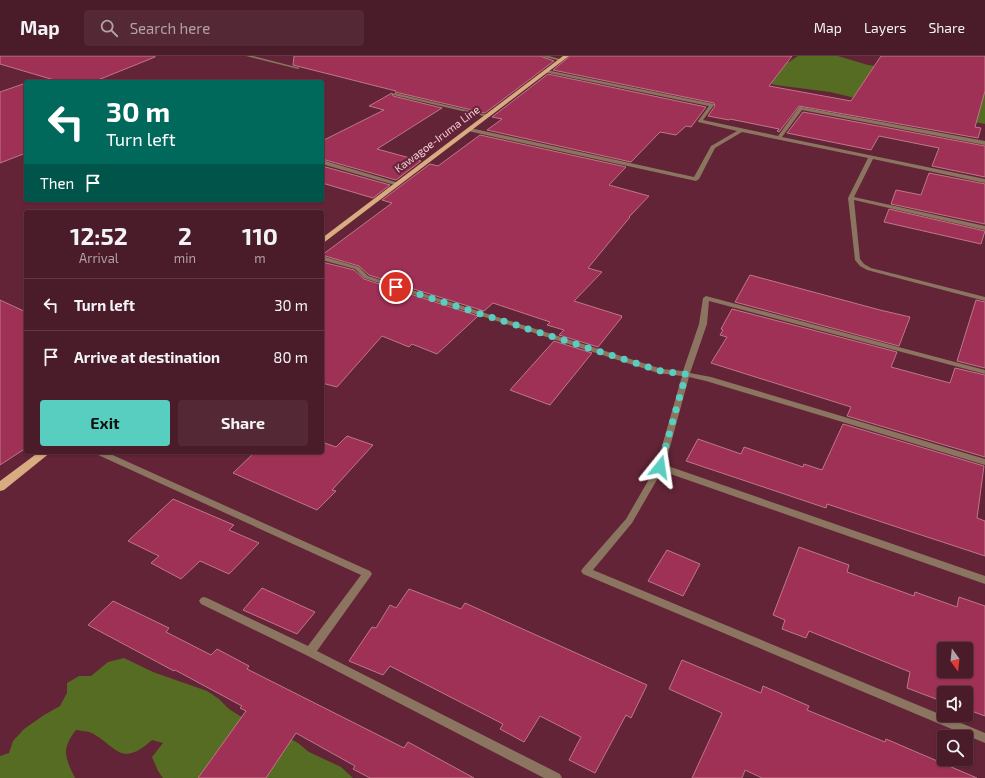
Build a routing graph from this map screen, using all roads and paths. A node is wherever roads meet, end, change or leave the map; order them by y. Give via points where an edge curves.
1 (248, 56) edge
2 (543, 56) edge
3 (563, 58) edge
4 (298, 68) dead end
5 (546, 71) junction
6 (395, 94) dead end
7 (488, 116) junction
8 (470, 130) junction
9 (741, 130) junction
10 (779, 138) junction
11 (985, 143) edge
12 (871, 157) junction
13 (324, 163) edge
14 (985, 181) edge
15 (397, 184) junction
16 (851, 198) junction
17 (985, 228) edge
18 (324, 240) edge
19 (324, 259) edge
20 (985, 299) edge
21 (985, 372) edge
22 (686, 374) junction
23 (43, 454) edge
24 (104, 454) edge
25 (985, 462) edge
26 (660, 467) junction
27 (0, 487) edge
28 (985, 580) edge
29 (204, 602) dead end
30 (310, 652) junction
31 (985, 738) edge
32 (556, 778) edge

1 - 4 street
2 - 3 street
3 - 5 main road, Kawagoe-Iruma Line
5 - 7 main road, Kawagoe-Iruma Line
5 - 9 street via 712,104 700,121
6 - 7 street
7 - 8 main road, Kawagoe-Iruma Line
8 - 9 street via 696,179 713,147
8 - 15 main road, Kawagoe-Iruma Line
9 - 10 street
10 - 11 street via 801,108
10 - 12 street
12 - 14 street
12 - 16 street
13 - 15 street
15 - 18 main road, Kawagoe-Iruma Line
16 - 17 street
16 - 20 street via 857,259 862,265
19 - 22 street via 357,268 366,278 661,371
21 - 22 street via 706,298 703,324
22 - 25 street
22 - 26 street
23 - 27 main road
24 - 30 street via 367,574
26 - 28 street
26 - 31 street via 628,521 586,571
29 - 30 street
30 - 32 street

